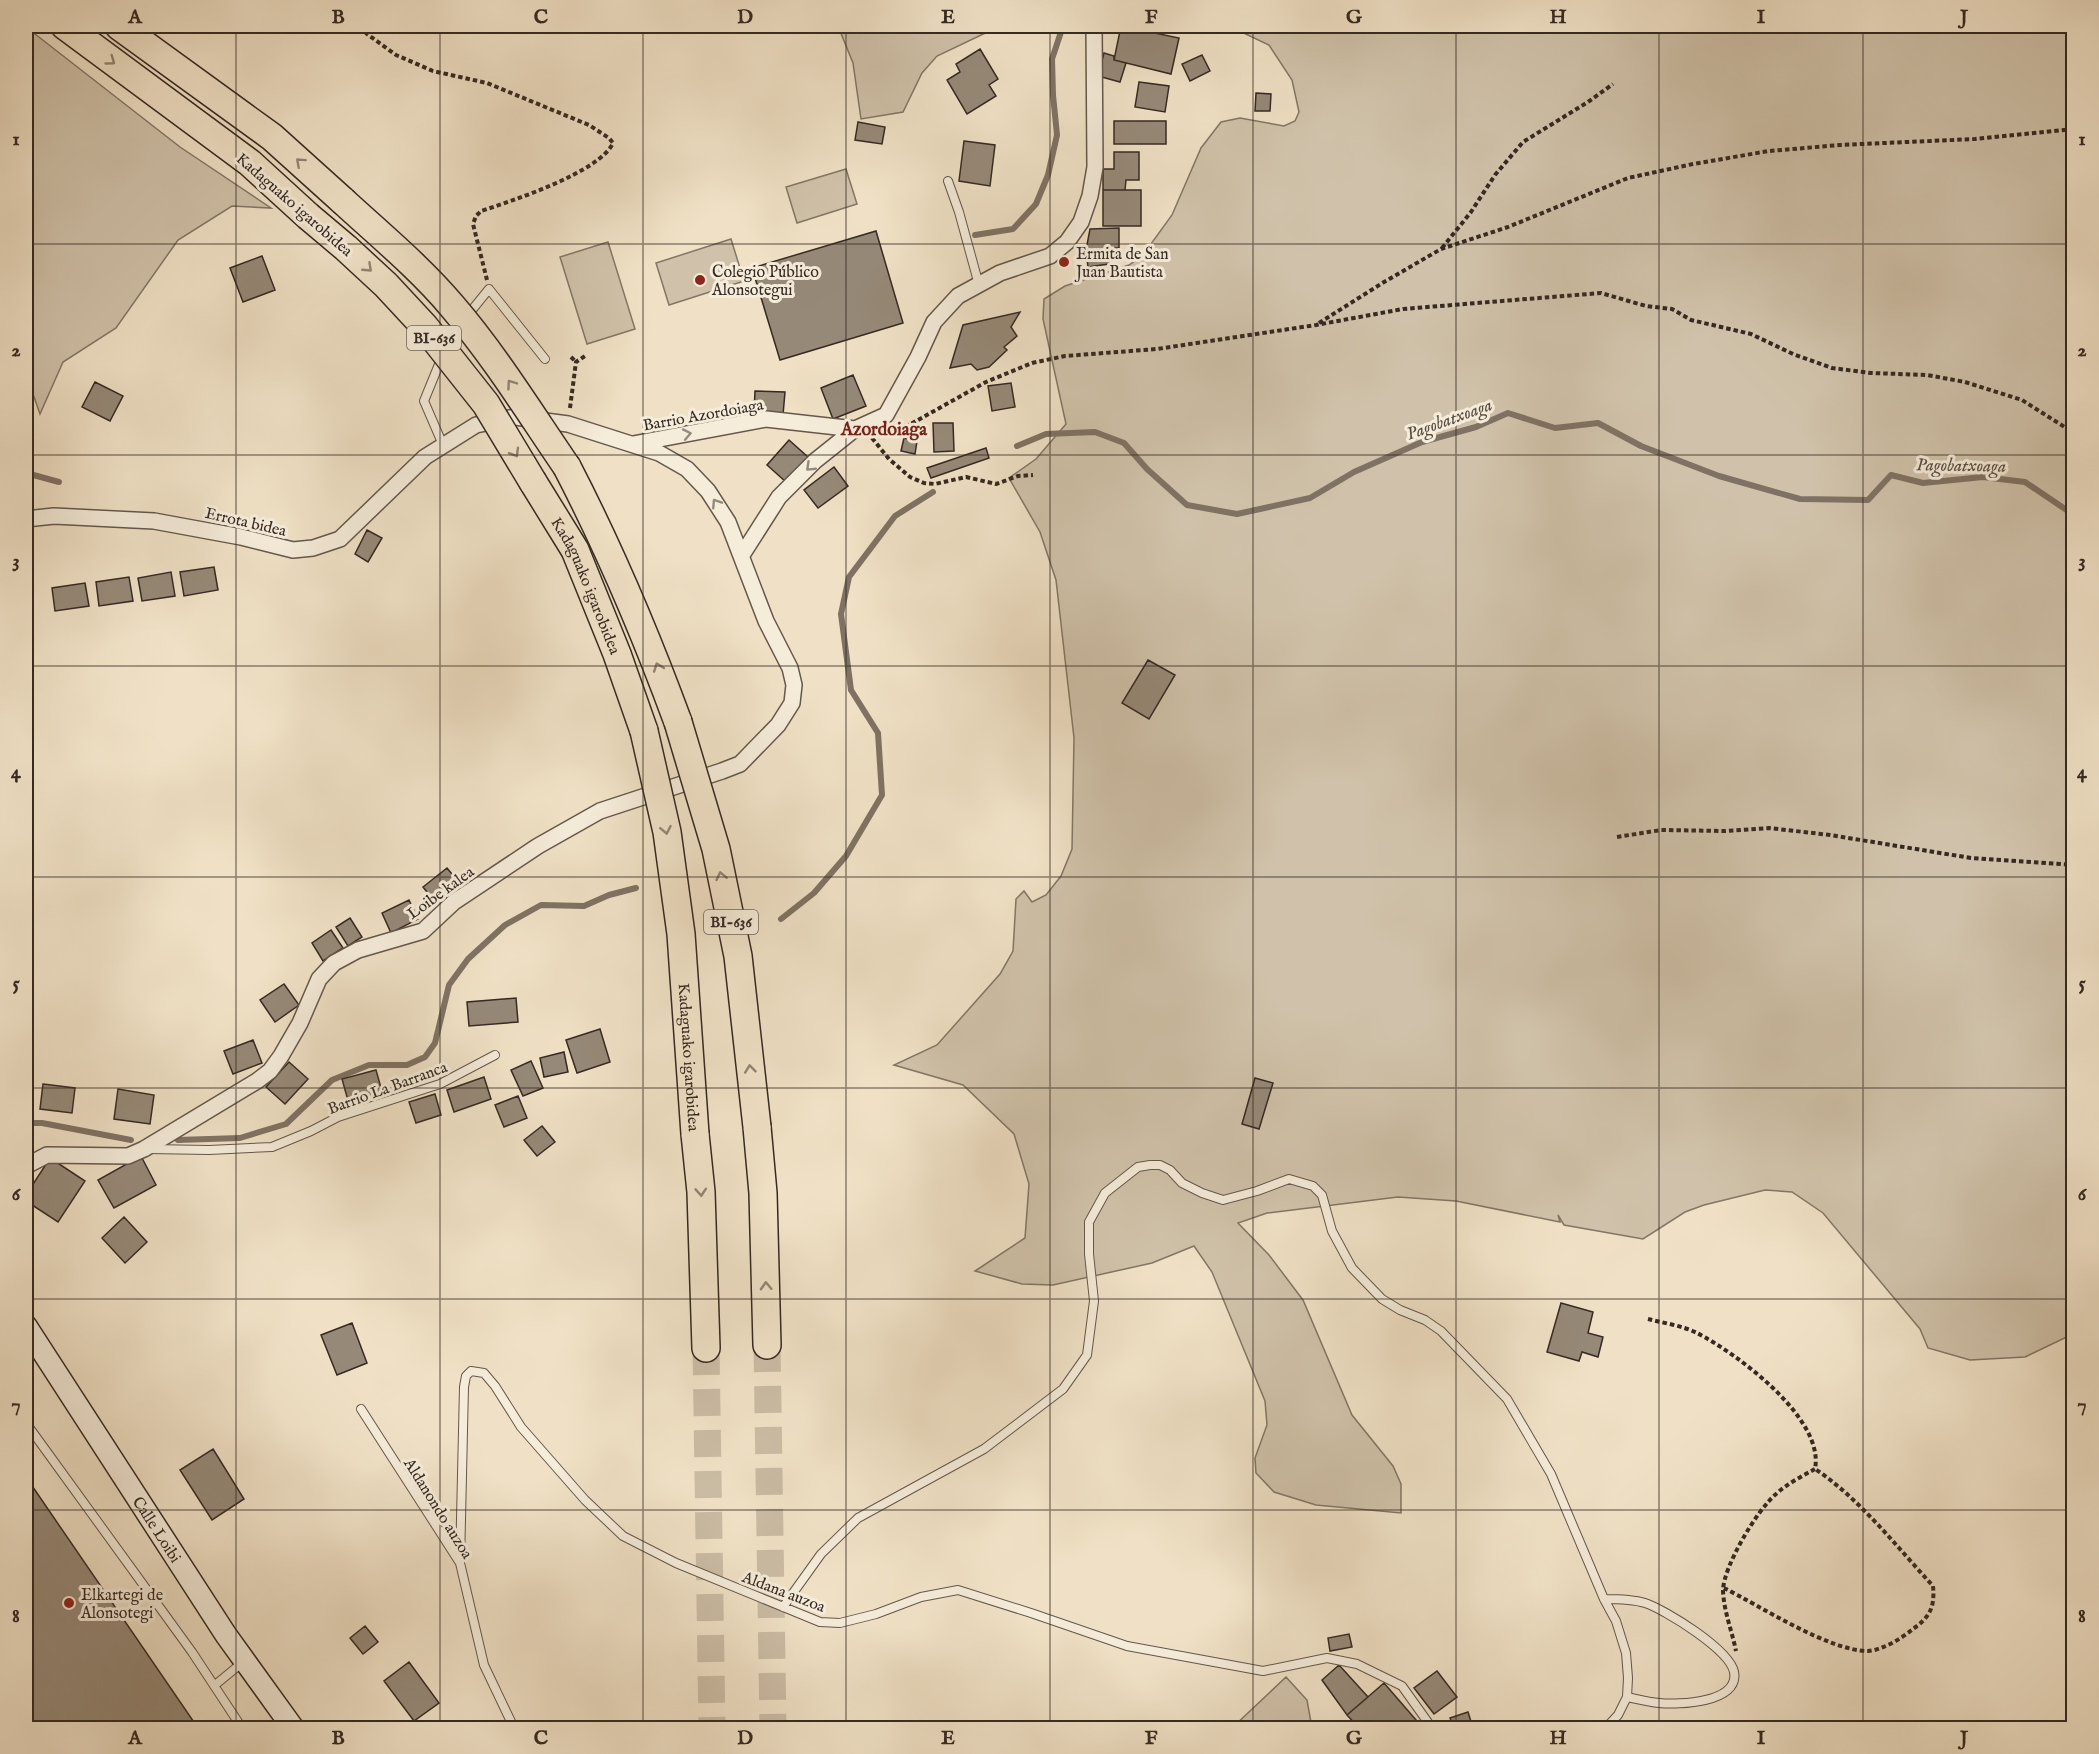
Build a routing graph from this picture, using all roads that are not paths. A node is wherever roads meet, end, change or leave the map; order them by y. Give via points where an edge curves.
1 (65, 26) edge
2 (118, 26) edge
3 (1094, 26) edge
4 (948, 181) dead end
5 (979, 285) junction
6 (545, 358) dead end
7 (858, 427) junction
8 (443, 445) junction
9 (630, 445) junction
10 (425, 457) joint
11 (26, 519) edge
12 (742, 555) junction
13 (758, 747) joint
14 (495, 1055) dead end
15 (144, 1149) junction
16 (26, 1166) edge
17 (26, 1326) edge
18 (767, 1345) tunnel mouth
19 (706, 1348) tunnel mouth
20 (361, 1409) dead end
21 (26, 1423) edge
22 (460, 1563) junction
23 (1604, 1599) junction
24 (783, 1607) junction
25 (244, 1661) junction
26 (214, 1685) junction
27 (1627, 1697) junction
28 (242, 1728) edge
29 (293, 1728) edge
30 (514, 1728) edge
31 (1432, 1728) edge
32 (1606, 1728) edge

1 -> 19 highway, Kadaguako igarobidea / BI-636, bridge via 250,163 378,278 425,327 486,404 575,550 644,732 667,832 681,934 701,1192
18 -> 2 highway, Kadaguako igarobidea / BI-636, bridge via 763,1193 738,956 716,849 678,722 652,650 601,533 567,467 453,306 272,137
3 - 5 street via 1095,167 1081,222 1067,242 1050,256 1000,273
4 - 5 lane
5 - 7 street via 958,296 934,322 886,415
6 - 8 lane via 489,289 450,337 424,401
9 -> 7 street, Barrio Azordoiaga via 766,419
7 -> 12 street via 815,461 779,498
8 - 9 street, Barrio Azordoiaga via 476,425 515,417 568,424
8 - 10 street, Barrio Azordoiaga
12 -> 9 street, Barrio Azordoiaga via 728,522 708,491 687,469 659,453
10 - 11 street, Errota bidea via 340,539 313,548 293,550 154,521 54,516
12 - 13 street, Barrio Azordoiaga via 794,685 792,703
13 - 15 street, Loibe kalea via 740,764 723,771 600,811 463,896 423,931 358,950 334,963 319,979 300,1023 270,1071
14 - 15 lane, Barrio La Barranca via 440,1084 338,1117 272,1147
15 - 16 street, Loibe kalea via 128,1156 47,1155
17 - 25 street, Calle Loibi
20 - 22 lane, Aldanondo auzoa
21 - 26 lane
22 - 24 lane, Aldana auzoa via 464,1387 466,1376 478,1371 495,1386 521,1427 585,1500 623,1536 676,1563
22 - 30 lane, Aldanondo auzoa via 484,1665
23 - 24 lane via 1551,1474 1507,1399 1441,1331 1382,1299 1353,1268 1332,1231 1322,1195 1313,1186 1290,1179 1223,1200 1182,1183 1160,1165 1150,1165 1138,1167 1105,1193 1089,1222 1094,1301 1087,1355 1063,1389 984,1449 858,1518 821,1554
23 - 27 lane via 1626,1653
23 - 27 lane via 1645,1604 1696,1631 1732,1664 1735,1675 1730,1689 1716,1698 1660,1704
24 - 31 lane, Aldana auzoa via 820,1622 840,1623 921,1597 958,1590 1127,1646 1263,1671 1327,1658 1357,1664 1402,1686
25 - 26 lane
25 - 29 street, Calle Loibi
26 - 28 lane
27 - 32 lane

